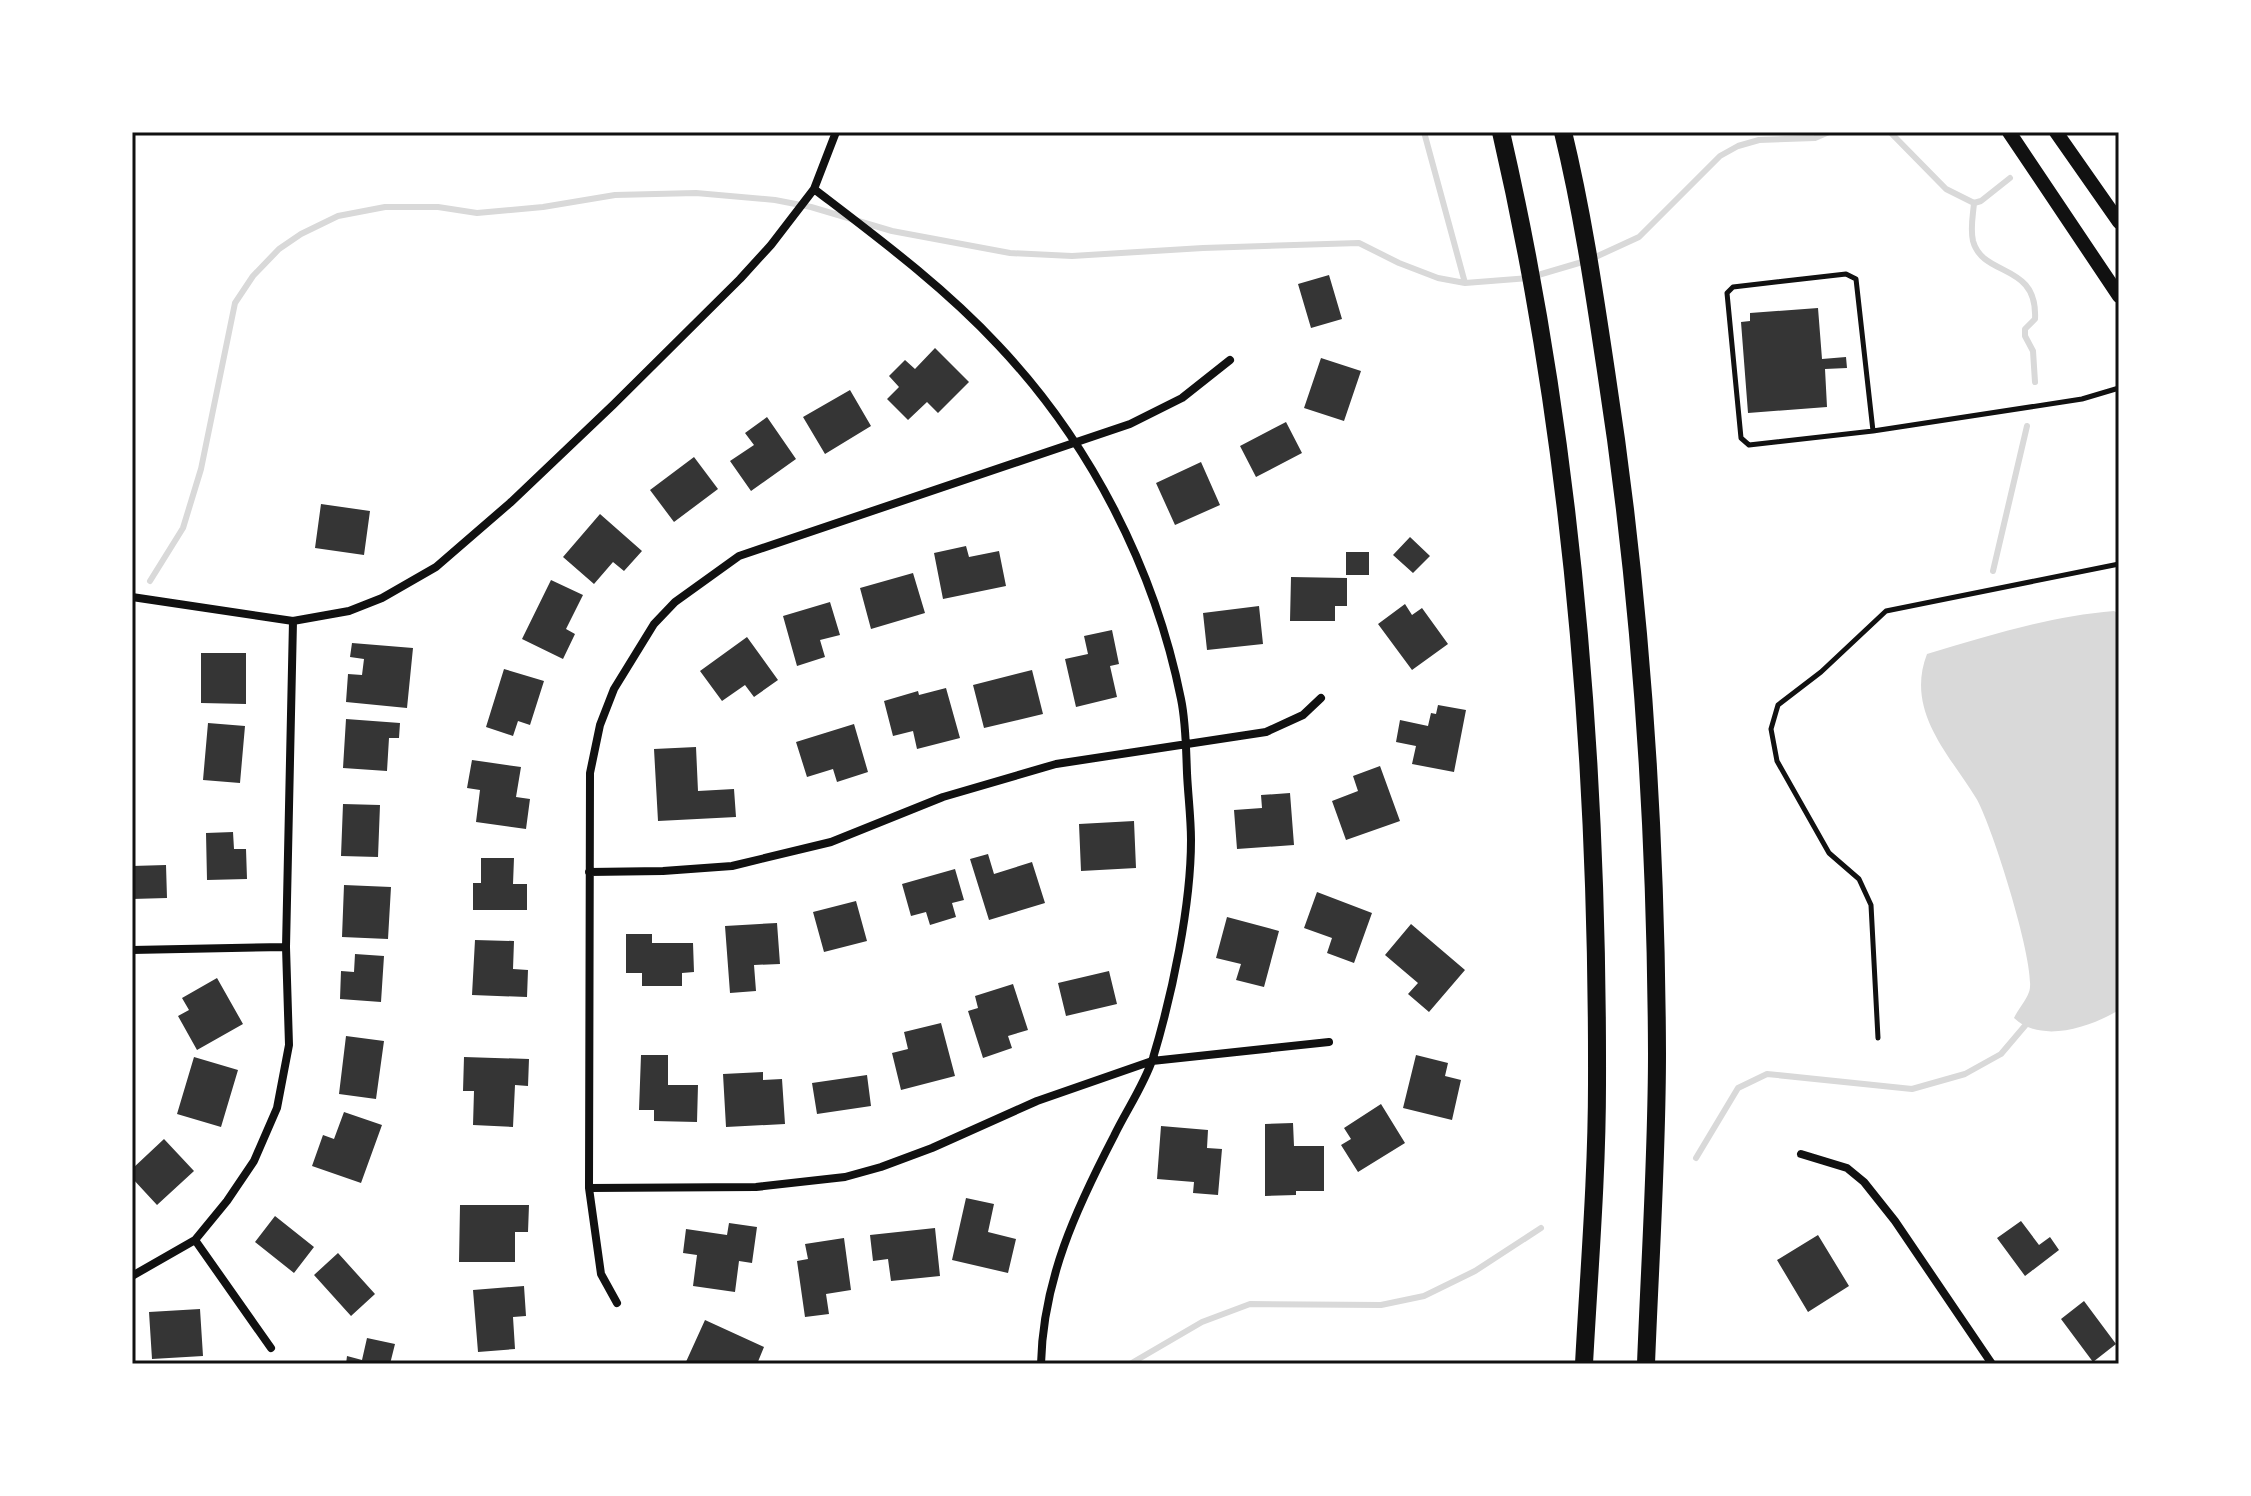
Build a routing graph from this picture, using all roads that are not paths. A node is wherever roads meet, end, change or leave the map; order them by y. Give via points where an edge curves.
1 (836, 132) edge
2 (1501, 132) edge
3 (1563, 132) edge
4 (2009, 132) edge
5 (2056, 132) edge
6 (814, 189) junction
7 (2119, 222) edge
8 (2119, 296) edge
9 (1230, 360) dead end
10 (2119, 388) edge
11 (1873, 431) junction
12 (1075, 443) junction
13 (2119, 564) edge
14 (132, 597) edge
15 (293, 621) junction
16 (1321, 698) dead end
17 (1185, 745) junction
18 (589, 872) junction
19 (286, 947) junction
20 (132, 950) edge
21 (1878, 1038) dead end
22 (1329, 1042) dead end
23 (1152, 1061) junction
24 (1801, 1154) dead end
25 (589, 1188) junction
26 (195, 1240) junction
27 (132, 1276) edge
28 (617, 1303) dead end
29 (271, 1348) dead end
30 (1041, 1364) edge
31 (1584, 1364) edge
32 (1646, 1364) edge
33 (1992, 1364) edge

1 - 6 street
2 - 31 highway via 1554,416 1587,747 1597,1087
3 - 32 highway via 1620,460 1647,759 1657,1055
4 - 8 main road
5 - 7 main road
6 - 12 street via 914,265 997,344
6 - 15 street via 740,279 602,416 436,567 349,611
9 - 12 street via 1182,398
10 - 11 lane via 2082,399
11 - 11 lane via 1749,445 1741,438 1727,293 1733,287 1846,274 1856,279
12 - 17 street via 1142,571 1178,686
12 - 18 street via 739,556 675,602 633,655 600,725 590,773
13 - 21 lane via 1886,611 1778,705 1771,729 1777,761 1829,853 1859,879 1871,905
14 - 15 street
15 - 19 street
16 - 17 street via 1303,715 1266,732
17 - 18 street via 1056,764 943,797 831,842 732,866
17 - 23 street via 1191,842 1182,936
18 - 25 street
19 - 20 street
19 - 26 street via 289,1045 277,1108 254,1161
22 - 23 street
23 - 25 street via 845,1177 756,1187
23 - 30 street via 1075,1214 1056,1265
24 - 33 street via 1847,1168 1864,1182
25 - 28 street via 601,1274
26 - 27 street
26 - 29 street

